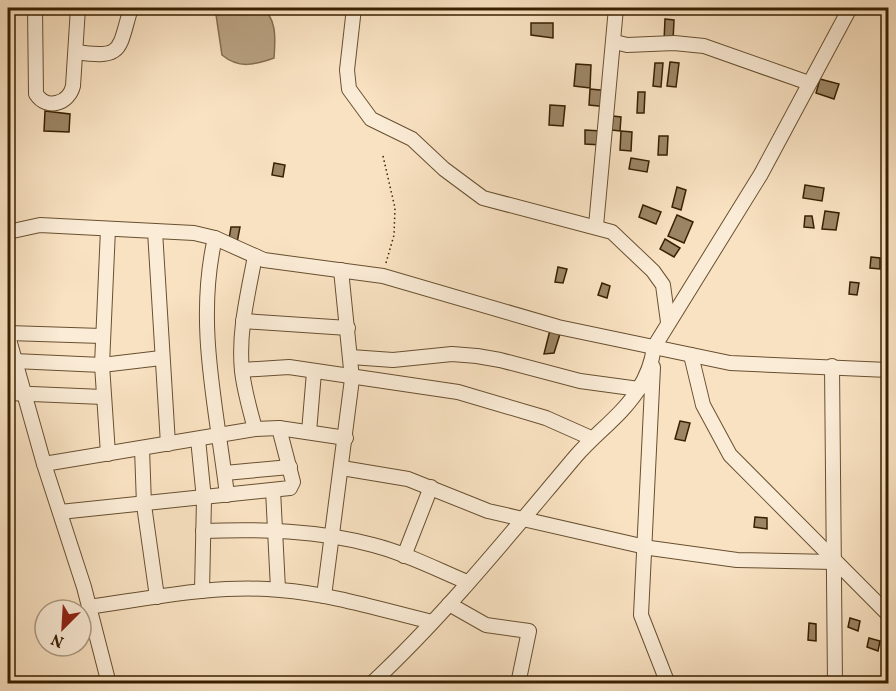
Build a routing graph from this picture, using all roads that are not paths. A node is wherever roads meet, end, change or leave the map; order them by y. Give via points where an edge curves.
1 (35, 8) edge
2 (78, 8) edge
3 (130, 8) edge
4 (354, 8) edge
5 (616, 8) edge
6 (850, 8) edge
7 (615, 42) junction
8 (76, 52) junction
9 (809, 83) junction
10 (596, 226) junction
11 (108, 229) junction
12 (155, 231) junction
13 (8, 232) edge
14 (215, 238) junction
15 (255, 256) junction
16 (341, 270) junction
17 (243, 321) junction
18 (668, 322) junction
19 (348, 328) junction
20 (8, 334) edge
21 (102, 336) junction
22 (654, 347) junction
23 (691, 355) junction
24 (351, 357) junction
25 (161, 358) junction
26 (14, 361) junction
27 (102, 365) junction
28 (832, 366) junction
29 (242, 370) junction
30 (888, 370) edge
31 (314, 372) junction
32 (352, 378) junction
33 (639, 389) junction
34 (8, 393) edge
35 (23, 395) junction
36 (103, 397) junction
37 (279, 428) junction
38 (255, 429) junction
39 (309, 432) junction
40 (221, 436) junction
41 (346, 438) junction
42 (591, 438) junction
43 (198, 439) junction
44 (168, 444) junction
45 (142, 448) junction
46 (108, 454) junction
47 (44, 464) junction
48 (290, 467) junction
49 (342, 468) junction
50 (225, 473) junction
51 (430, 487) junction
52 (273, 490) junction
53 (227, 495) junction
54 (204, 499) junction
55 (144, 505) junction
56 (60, 512) junction
57 (522, 520) junction
58 (274, 529) junction
59 (203, 531) junction
60 (333, 536) junction
61 (645, 547) junction
62 (404, 556) junction
63 (834, 562) junction
64 (467, 582) junction
65 (278, 589) junction
66 (202, 591) junction
67 (324, 596) junction
68 (157, 597) junction
69 (86, 598) edge
70 (448, 603) junction
71 (93, 606) edge
72 (888, 614) edge
73 (93, 622) edge
74 (432, 622) junction
75 (109, 684) edge
76 (371, 684) edge
77 (518, 684) edge
78 (668, 684) edge
79 (835, 684) edge

1 - 8 street via 35,87 39,98 54,104 71,94
2 - 8 street
3 - 8 street via 121,40 113,52 103,56
4 - 10 street via 347,70 349,89 371,119 412,139 483,198
5 - 7 street
6 - 9 street
7 - 9 street via 704,46
7 - 10 street
9 - 18 street via 761,174
10 - 18 street via 612,232 653,271 663,285
11 - 12 street
11 - 13 street via 40,225
11 - 21 street
12 - 14 street
12 - 25 street
14 - 15 street
14 - 40 street via 208,268 206,326 211,387
15 - 16 street
15 - 17 street
16 - 19 street
16 - 22 street via 383,276 558,327
17 - 19 street
17 - 29 street
18 - 22 street
19 - 24 street
20 - 21 street
20 - 26 street
21 - 27 street
22 - 23 street
22 - 33 street via 649,371
22 - 61 street
23 - 28 street via 747,364
23 - 63 street via 703,405 730,455
24 - 32 street
24 - 33 street via 393,360 452,354 477,356 580,381
25 - 27 street
25 - 44 street
26 - 27 street
26 - 35 street
27 - 36 street
28 - 30 street
28 - 63 street
29 - 31 street via 289,367
29 - 38 street
31 - 32 street
31 - 39 street
32 - 41 street
32 - 42 street via 469,395 555,421
33 - 42 street
34 - 35 street
35 - 36 street
35 - 47 street
36 - 46 street
37 - 38 street
37 - 39 street
37 - 48 street
38 - 40 street
39 - 41 street
40 - 43 street
40 - 50 street
41 - 49 street
42 - 57 street
43 - 44 street
43 - 54 street
44 - 45 street
45 - 46 street
45 - 55 street
46 - 47 street
47 - 56 street
48 - 50 street
48 - 52 street via 293,485
49 - 51 street via 408,479
49 - 60 street
50 - 53 street
51 - 57 street via 471,505
51 - 62 street
52 - 53 street
52 - 58 street
53 - 54 street
54 - 55 street
54 - 59 street
55 - 56 street
55 - 68 street
56 - 69 street
57 - 61 street
57 - 64 street
58 - 59 street
58 - 60 street
58 - 65 street
59 - 66 street
60 - 62 street
60 - 67 street
61 - 63 street via 737,561
61 - 78 street via 641,615
62 - 64 street
63 - 72 street
63 - 79 street
64 - 70 street
65 - 66 street
65 - 67 street
66 - 68 street
67 - 74 street
68 - 71 street
70 - 74 street
70 - 77 street via 486,625 529,632
73 - 75 street
74 - 76 street

